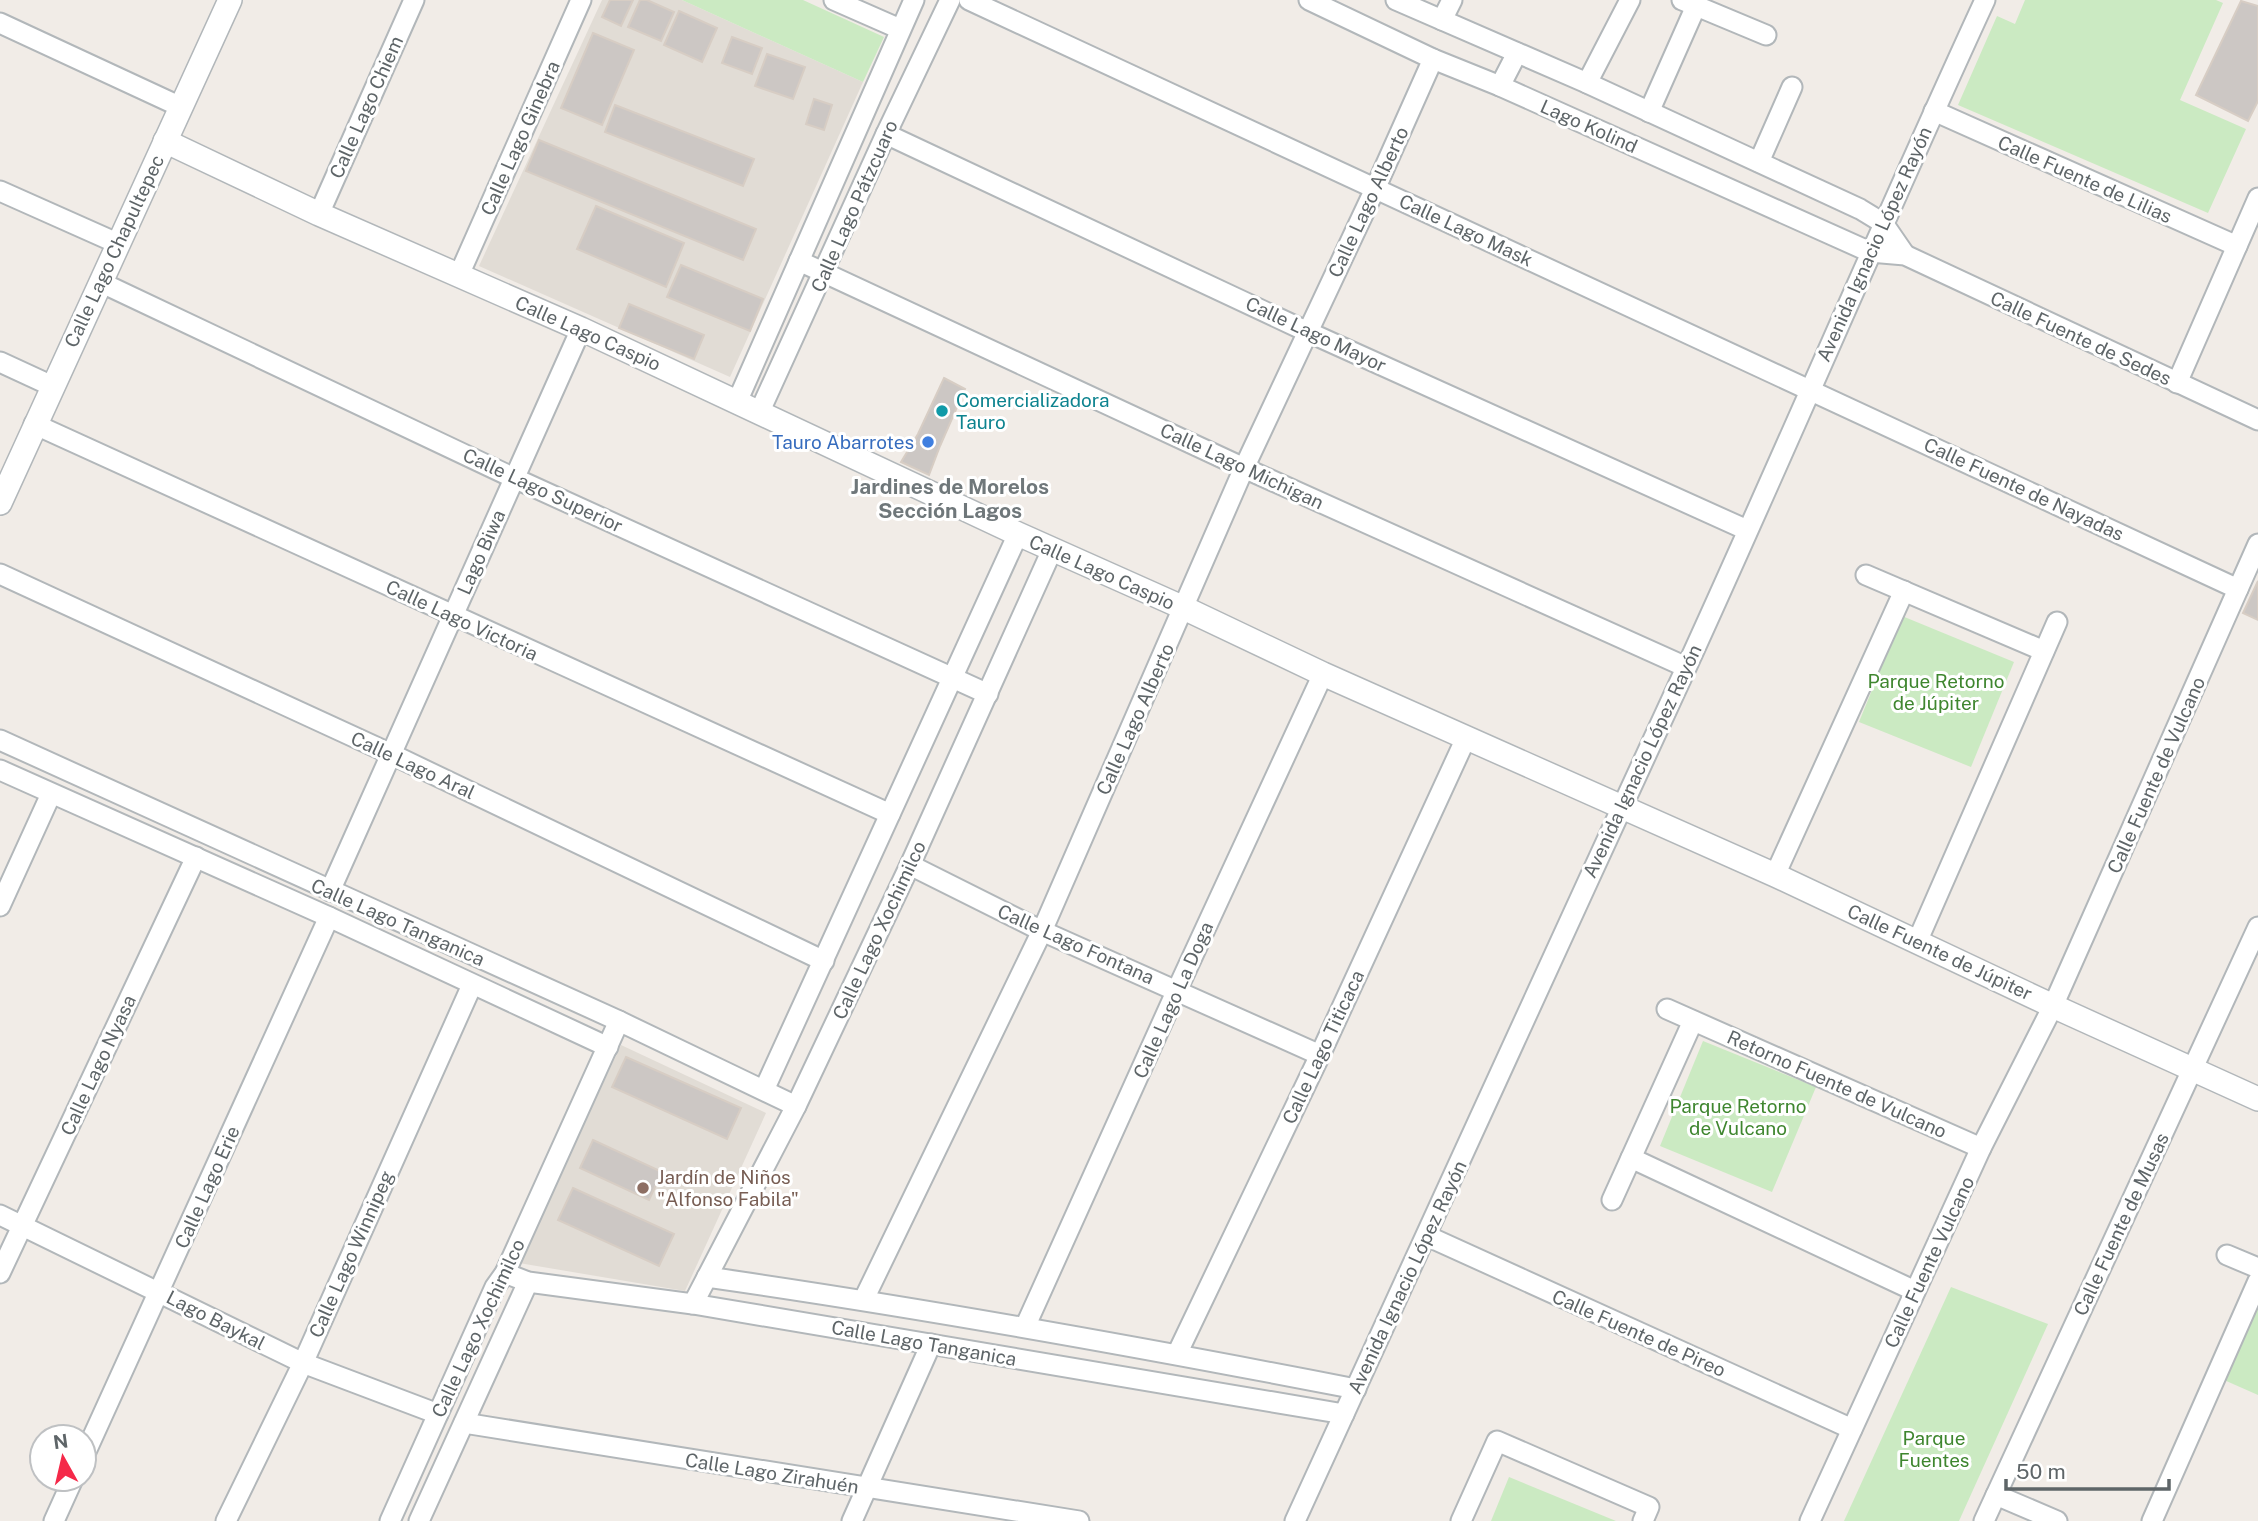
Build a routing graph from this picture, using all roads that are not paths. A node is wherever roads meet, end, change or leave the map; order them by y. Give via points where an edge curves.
1 (230, 0) edge
2 (414, 0) edge
3 (581, 0) edge
4 (834, 0) edge
5 (914, 0) edge
6 (950, 0) edge
7 (969, 0) edge
8 (1308, 0) edge
9 (1396, 0) edge
10 (1452, 0) edge
11 (1630, 0) edge
12 (1985, 0) edge
13 (1689, 3) edge
14 (1442, 20) junction
15 (0, 23) edge
16 (900, 29) junction
17 (1766, 35) dead end
18 (1517, 52) junction
19 (1433, 59) junction
20 (1587, 83) junction
21 (1500, 86) junction
22 (1792, 87) dead end
23 (181, 107) junction
24 (1649, 111) junction
25 (1934, 111) junction
26 (886, 134) junction
27 (165, 141) junction
28 (1759, 162) junction
29 (831, 188) junction
30 (1375, 189) junction
31 (0, 191) edge
32 (2258, 198) edge
33 (857, 199) junction
34 (319, 214) junction
35 (1883, 223) junction
36 (119, 244) junction
37 (2237, 246) junction
38 (1870, 251) junction
39 (1905, 255) junction
40 (799, 261) junction
41 (824, 272) junction
42 (459, 275) junction
43 (100, 282) junction
44 (581, 329) junction
45 (1308, 332) junction
46 (0, 362) edge
47 (2177, 383) junction
48 (52, 386) junction
49 (1810, 389) junction
50 (737, 402) junction
51 (759, 413) junction
52 (2258, 420) edge
53 (34, 424) junction
54 (1244, 468) junction
55 (514, 478) junction
56 (0, 503) edge
57 (1747, 530) junction
58 (1018, 534) junction
59 (2258, 544) edge
60 (1052, 550) junction
61 (0, 574) edge
62 (1866, 575) dead end
63 (2238, 589) junction
64 (1904, 591) junction
65 (1184, 608) junction
66 (452, 615) junction
67 (2057, 622) dead end
68 (2044, 651) junction
69 (1686, 667) junction
70 (1323, 674) junction
71 (952, 679) junction
72 (988, 694) junction
73 (1466, 738) junction
74 (0, 740) edge
75 (391, 754) junction
76 (0, 770) edge
77 (51, 794) junction
78 (1620, 806) junction
79 (890, 814) junction
80 (196, 857) junction
81 (910, 866) junction
82 (1775, 874) junction
83 (330, 891) junction
84 (0, 906) edge
85 (329, 917) junction
86 (1042, 931) junction
87 (2257, 931) edge
88 (1917, 942) junction
89 (824, 961) junction
90 (471, 985) junction
91 (1177, 990) junction
92 (2053, 1006) junction
93 (1667, 1009) dead end
94 (1693, 1020) junction
95 (620, 1021) junction
96 (608, 1047) junction
97 (1320, 1055) junction
98 (2193, 1069) junction
99 (764, 1090) junction
100 (2258, 1099) edge
101 (796, 1106) junction
102 (1981, 1148) junction
103 (1631, 1158) junction
104 (1612, 1200) dead end
105 (0, 1215) edge
106 (22, 1226) junction
107 (1427, 1236) junction
108 (2227, 1255) dead end
109 (2258, 1268) edge
110 (0, 1273) edge
111 (505, 1273) junction
112 (707, 1277) junction
113 (2258, 1281) edge
114 (528, 1282) junction
115 (1915, 1291) junction
116 (159, 1292) junction
117 (864, 1299) junction
118 (693, 1304) junction
119 (1026, 1327) junction
120 (1064, 1334) junction
121 (931, 1344) junction
122 (1177, 1354) junction
123 (303, 1363) junction
124 (1054, 1365) junction
125 (1356, 1389) junction
126 (438, 1414) junction
127 (1344, 1414) junction
128 (464, 1423) junction
129 (98, 1425) edge
130 (1852, 1429) junction
131 (867, 1489) junction
132 (67, 1493) edge
133 (1996, 1495) junction
134 (54, 1521) edge
135 (226, 1521) edge
136 (390, 1521) edge
137 (419, 1521) edge
138 (852, 1521) edge
139 (1079, 1521) edge
140 (1295, 1521) edge
141 (1461, 1521) edge
142 (1643, 1521) edge
143 (1810, 1521) edge
144 (1984, 1521) edge
145 (2057, 1521) edge
146 (2152, 1521) edge

1 - 23 street, Calle Lago Chapultepec
2 - 34 street, Calle Lago Chiem
3 - 42 street, Calle Lago Ginebra
4 - 16 street
5 - 16 street, Calle Lago Pátzcuaro
6 - 26 street, Calle Lago Pátzcuaro
7 - 30 street, Calle Lago Mask
8 - 19 street, Lago Kolind
9 - 14 street, Lago Kolind
10 - 14 street
11 - 20 street
12 - 25 street, Avenida Ignacio López Rayón
13 - 17 street
13 - 24 street
14 - 18 street, Lago Kolind
15 - 23 street
16 - 29 street, Calle Lago Pátzcuaro
18 - 20 street, Lago Kolind
18 - 21 street
19 - 21 street, Lago Kolind
19 - 30 street, Calle Lago Alberto
20 - 24 street, Lago Kolind
21 - 38 street, Lago Kolind
22 - 28 street
23 - 27 street, Calle Lago Chapultepec
24 - 28 street, Lago Kolind
25 - 35 street, Avenida Ignacio López Rayón
25 - 37 street, Calle Fuente de Lilias
26 - 33 street, Calle Lago Pátzcuaro
26 - 45 street, Calle Lago Mayor
27 - 34 street, Calle Lago Caspio
27 - 36 street, Calle Lago Chapultepec
28 - 35 street, Lago Kolind
29 - 33 street
29 - 40 street, Calle Lago Pátzcuaro
30 - 45 street, Calle Lago Alberto
30 - 49 street, Calle Lago Mask
31 - 36 street
32 - 37 street
33 - 41 street, Calle Lago Pátzcuaro
34 - 42 street, Calle Lago Caspio
35 - 38 street, Avenida Ignacio López Rayón
35 - 39 street
36 - 43 street, Calle Lago Chapultepec
37 - 47 street
38 - 39 street, Calle Fuente de Sedes
38 - 49 street, Avenida Ignacio López Rayón
39 - 47 street, Calle Fuente de Sedes
40 - 41 street, Calle Lago Michigan
40 - 50 street, Calle Lago Pátzcuaro
41 - 51 street, Calle Lago Pátzcuaro
41 - 54 street, Calle Lago Michigan
42 - 44 street, Calle Lago Caspio
43 - 48 street, Calle Lago Chapultepec
43 - 55 street, Calle Lago Superior
44 - 50 street, Calle Lago Caspio
44 - 55 street, Lago Biwa
45 - 54 street, Calle Lago Alberto
45 - 57 street, Calle Lago Mayor
46 - 48 street
47 - 52 street, Calle Fuente de Sedes
48 - 53 street, Calle Lago Chapultepec
49 - 57 street, Avenida Ignacio López Rayón
49 - 63 street, Calle Fuente de Nayadas
50 - 51 street, Calle Lago Caspio
51 - 58 street, Calle Lago Caspio
53 - 56 street, Calle Lago Chapultepec
53 - 66 street, Calle Lago Victoria
54 - 65 street, Calle Lago Alberto
54 - 69 street, Calle Lago Michigan
55 - 66 street, Lago Biwa
55 - 71 street, Calle Lago Superior
57 - 69 street, Avenida Ignacio López Rayón
58 - 60 street, Calle Lago Caspio
58 - 71 street, Calle Lago Xochimilco
59 - 63 street, Calle Fuente de Vulcano
60 - 65 street, Calle Lago Caspio
60 - 72 street, Calle Lago Xochimilco
61 - 75 street, Calle Lago Aral
62 - 64 street
63 - 92 street, Calle Fuente de Vulcano
64 - 68 street
64 - 82 street
65 - 70 street, Calle Lago Caspio
65 - 86 street, Calle Lago Alberto
66 - 75 street, Lago Biwa
66 - 79 street, Calle Lago Victoria
67 - 68 street
68 - 88 street
69 - 78 street, Avenida Ignacio López Rayón
70 - 73 street, Calle Lago Caspio
70 - 91 street, Calle Lago La Doga
71 - 72 street, Calle Lago Superior
71 - 79 street, Calle Lago Xochimilco
72 - 81 street, Calle Lago Xochimilco
73 - 78 street, Calle Lago Caspio
73 - 97 street, Calle Lago Titicaca
74 - 83 street, Calle Lago Tanganica
75 - 83 street, Lago Biwa
75 - 89 street, Calle Lago Aral
76 - 77 street, Calle Lago Tanganica
77 - 80 street, Calle Lago Tanganica
77 - 84 street
78 - 82 street, Calle Fuente de Júpiter
78 - 107 street, Avenida Ignacio López Rayón
79 - 89 street, Calle Lago Xochimilco
80 - 85 street, Calle Lago Tanganica
80 - 106 street, Calle Lago Nyasa
81 - 86 street, Calle Lago Fontana
81 - 101 street, Calle Lago Xochimilco
82 - 88 street, Calle Fuente de Júpiter
83 - 95 street, Calle Lago Tanganica
85 - 90 street, Calle Lago Tanganica
85 - 116 street, Calle Lago Erie
86 - 91 street, Calle Lago Fontana
86 - 117 street, Calle Lago Alberto
87 - 98 street, Calle Fuente de Musas
88 - 92 street, Calle Fuente de Júpiter
89 - 99 street, Calle Lago Xochimilco
90 - 96 street, Calle Lago Tanganica
90 - 123 street, Calle Lago Winnipeg
91 - 97 street, Calle Lago Fontana
91 - 119 street, Calle Lago La Doga
92 - 98 street, Calle Fuente de Júpiter
92 - 102 street, Calle Fuente Vulcano
93 - 94 street, Retorno Fuente de Vulcano
94 - 102 street, Retorno Fuente de Vulcano
94 - 103 street
95 - 96 street, Calle Lago Xochimilco
95 - 99 street, Calle Lago Tanganica
96 - 111 street, Calle Lago Xochimilco
97 - 122 street, Calle Lago Titicaca
98 - 100 street, Calle Fuente de Júpiter
98 - 133 street, Calle Fuente de Musas
99 - 101 street, Calle Lago Tanganica
101 - 112 street, Calle Lago Xochimilco
102 - 115 street, Calle Fuente Vulcano
103 - 104 street
103 - 115 street
105 - 106 street, Lago Baykal
106 - 110 street, Calle Lago Nyasa
106 - 116 street, Lago Baykal
107 - 125 street, Avenida Ignacio López Rayón
107 - 130 street, Calle Fuente de Pireo
108 - 109 street
111 - 114 street, Calle Lago Tanganica
111 - 126 street, Calle Lago Xochimilco
112 - 117 street, Calle Lago Tanganica
112 - 118 street, Calle Lago Xochimilco
113 - 146 street
114 - 118 street, Calle Lago Tanganica
114 - 128 street, Calle Lago Xochimilco
115 - 130 street, Calle Fuente Vulcano
116 - 123 street, Lago Baykal
116 - 129 street, Calle Lago Erie
117 - 119 street, Calle Lago Tanganica
118 - 121 street, Calle Lago Tanganica
119 - 120 street, Calle Lago Tanganica
120 - 122 street, Calle Lago Tanganica
120 - 124 street
121 - 124 street, Calle Lago Tanganica
121 - 131 street
122 - 125 street, Calle Lago Tanganica
123 - 126 street, Lago Baykal
123 - 135 street, Calle Lago Winnipeg
124 - 127 street, Calle Lago Tanganica
125 - 127 street, Avenida Ignacio López Rayón
126 - 136 street, Calle Lago Xochimilco
127 - 140 street, Avenida Ignacio López Rayón
128 - 131 street, Calle Lago Zirahuén
128 - 137 street, Calle Lago Xochimilco
130 - 143 street, Calle Fuente Vulcano
131 - 138 street
131 - 139 street, Calle Lago Zirahuén
132 - 134 street
133 - 144 street, Calle Fuente de Musas
133 - 145 street
141 - 142 street via 1497,1441 1649,1507

